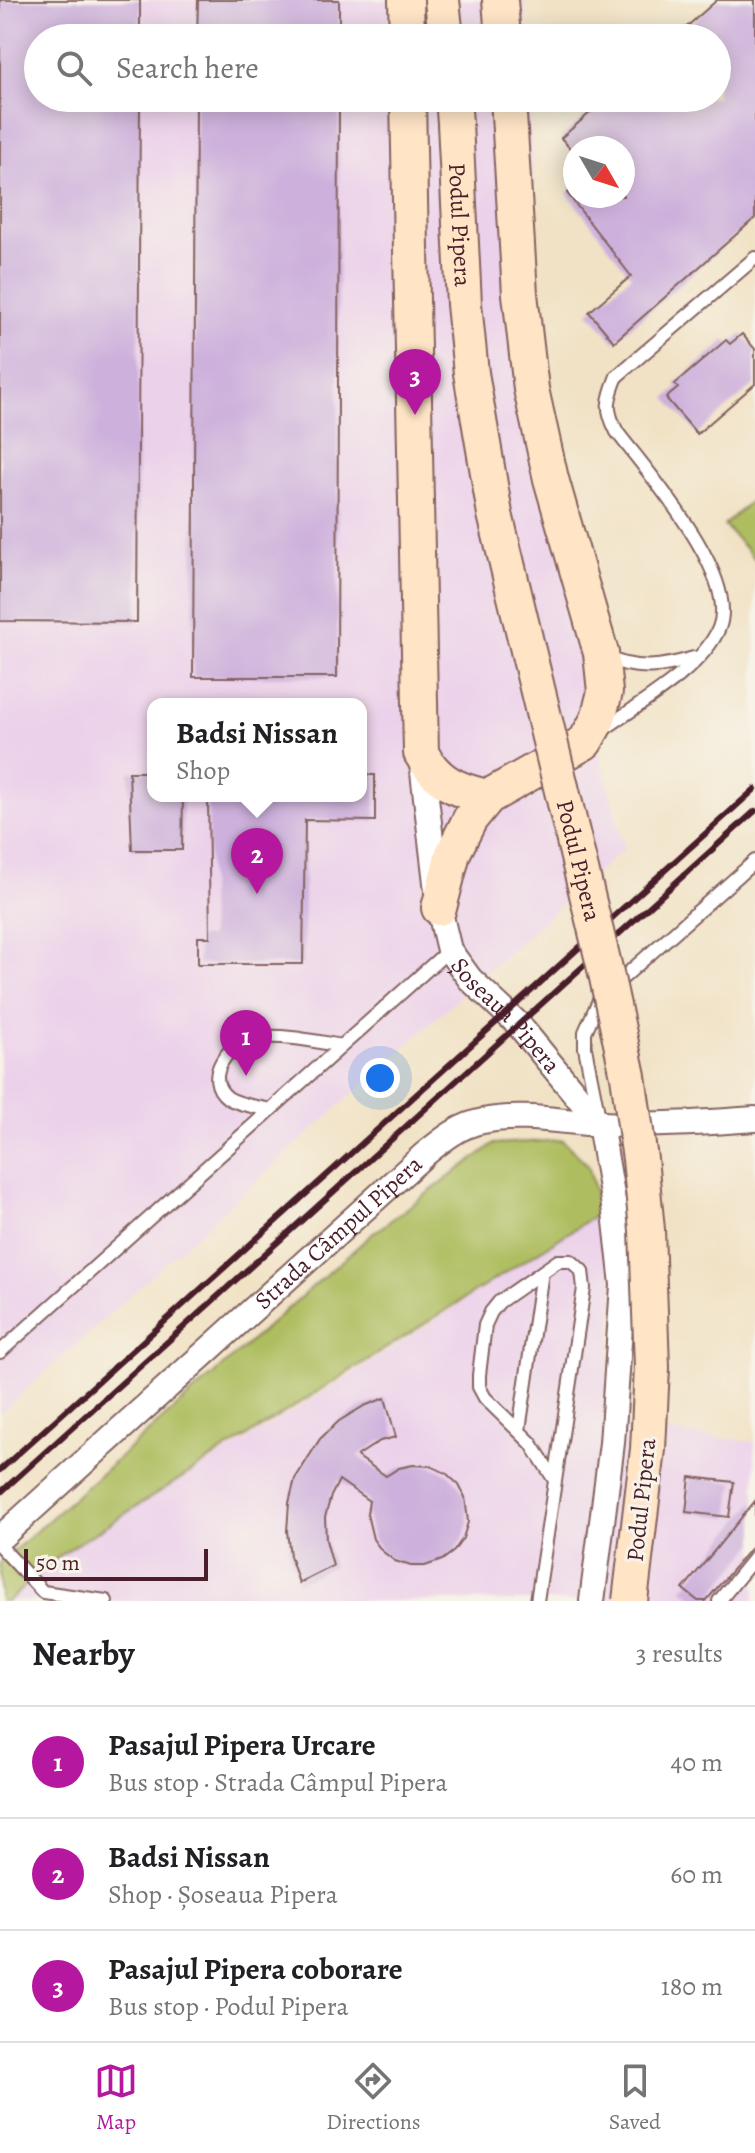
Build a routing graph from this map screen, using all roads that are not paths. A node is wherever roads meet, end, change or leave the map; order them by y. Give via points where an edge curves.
1 (406, 0) edge
2 (442, 0) edge
3 (457, 0) edge
4 (500, 0) edge
5 (407, 24) edge
6 (445, 24) edge
7 (456, 24) edge
8 (502, 24) edge
9 (408, 112) edge
10 (454, 112) edge
11 (509, 112) edge
12 (755, 258) edge
13 (601, 653) junction
14 (697, 658) junction
15 (585, 742) junction
16 (421, 753) junction
17 (488, 797) junction
18 (755, 861) edge
19 (439, 908) junction
20 (449, 950) junction
21 (342, 1046) junction
22 (270, 1110) junction
23 (755, 1119) edge
24 (600, 1124) junction
25 (542, 1272) junction
26 (0, 1352) edge
27 (519, 1430) junction
28 (554, 1479) junction
29 (0, 1538) edge
30 (0, 1546) edge
31 (755, 1557) edge
32 (106, 1601) edge
33 (537, 1601) edge
34 (592, 1601) edge
35 (630, 1601) edge
36 (719, 1601) edge

1 - 5 main road
2 - 6 main road
3 - 7 main road
4 - 8 main road
9 - 16 main road
10 - 35 main road, Podul Pipera, bridge via 464,304 480,438 606,973 640,1159 652,1367
11 - 13 main road via 531,389
12 - 14 lane via 617,376 609,395 608,414 617,432 699,542 721,593 719,628
13 - 14 lane via 642,667
13 - 15 main road via 603,705
14 - 15 lane
15 - 17 main road
16 - 17 main road via 446,783
16 - 19 street, Șoseaua Pipera
17 - 19 main road via 457,844
18 - 24 lane via 600,998 585,1032 585,1048
19 - 20 street, Șoseaua Pipera
20 - 21 lane
20 - 24 street, Șoseaua Pipera
21 - 22 lane
21 - 22 lane via 272,1037 242,1041 229,1050 221,1060 220,1087 227,1097
22 - 26 lane
23 - 24 street, Strada Câmpul Pipera
24 - 29 street, Strada Câmpul Pipera via 502,1118 460,1128 441,1141
24 - 34 street via 623,1285 612,1443
25 - 27 lane
25 - 27 lane via 499,1302 485,1325 479,1387
25 - 28 lane via 558,1261 571,1261 582,1271 584,1288
27 - 28 lane
28 - 33 lane
30 - 32 lane via 43,1592
31 - 36 lane

